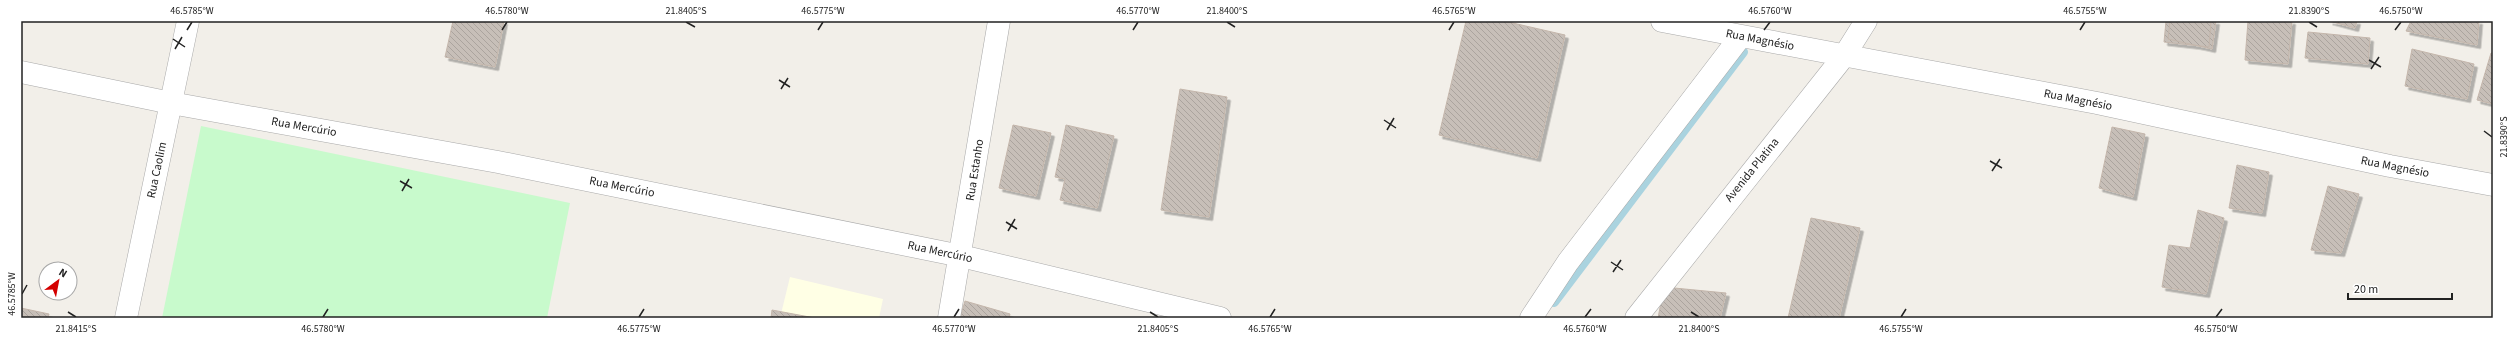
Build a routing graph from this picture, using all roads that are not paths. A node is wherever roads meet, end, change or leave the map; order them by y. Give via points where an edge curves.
1 (188, 21) edge
2 (999, 21) edge
3 (1662, 21) edge
4 (1866, 21) edge
5 (1741, 36) junction
6 (1844, 56) junction
7 (21, 72) edge
8 (171, 103) junction
9 (2493, 185) edge
10 (961, 256) junction
11 (126, 318) edge
12 (949, 318) edge
13 (1220, 318) edge
14 (1531, 318) edge
15 (1636, 318) edge

1 - 8 street, Rua Caolim
2 - 10 street, Rua Estanho
3 - 5 street, Rua Magnésio
4 - 6 street, Avenida Platina
5 - 6 street, Rua Magnésio
5 - 14 street via 1568,262
6 - 9 street, Rua Magnésio via 2097,104 2390,166
6 - 15 street, Avenida Platina
7 - 8 street, Rua Mercúrio
8 - 10 street, Rua Mercúrio via 498,162
8 - 11 street, Rua Caolim
10 - 12 street, Rua Estanho
10 - 13 street, Rua Mercúrio

